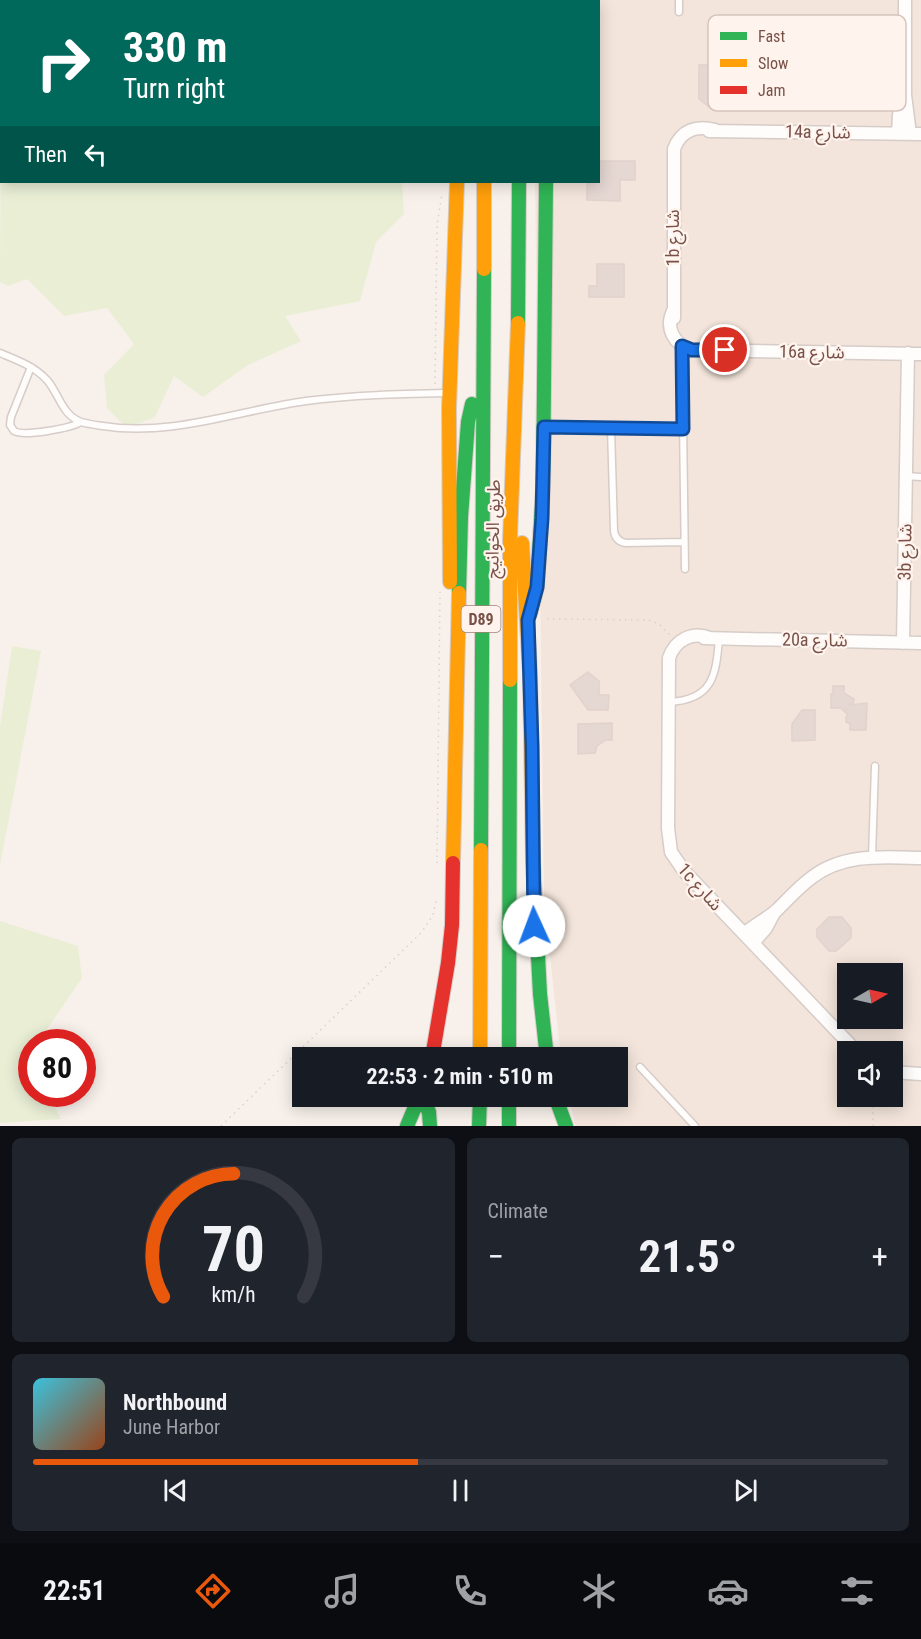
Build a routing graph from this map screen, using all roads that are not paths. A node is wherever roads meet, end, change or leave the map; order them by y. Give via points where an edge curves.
1 (679, 0) edge
2 (679, 12) dead end
3 (906, 103) edge
4 (910, 134) edge
5 (683, 140) joint
6 (457, 183) edge
7 (484, 183) edge
8 (519, 183) edge
9 (546, 183) edge
10 (679, 340) junction
11 (0, 353) edge
12 (908, 353) junction
13 (921, 354) edge
14 (31, 367) junction
15 (482, 381) junction
16 (449, 393) junction
17 (81, 422) junction
18 (544, 427) junction
19 (611, 428) junction
20 (683, 429) junction
21 (512, 466) junction
22 (906, 476) junction
23 (921, 477) edge
24 (684, 542) junction
25 (685, 569) dead end
26 (528, 620) junction
27 (715, 638) junction
28 (903, 643) junction
29 (921, 643) edge
30 (681, 645) joint
31 (457, 680) junction
32 (669, 702) junction
33 (875, 766) dead end
34 (872, 857) junction
35 (921, 858) edge
36 (748, 939) junction
37 (846, 1041) edge
38 (434, 1047) edge
39 (480, 1047) edge
40 (509, 1047) edge
41 (545, 1047) edge
42 (640, 1067) dead end
43 (903, 1073) edge
44 (921, 1074) edge
45 (415, 1107) edge
46 (423, 1107) edge
47 (427, 1107) edge
48 (480, 1107) edge
49 (509, 1107) edge
50 (552, 1107) edge
51 (560, 1107) edge
52 (407, 1126) edge
53 (419, 1126) edge
54 (430, 1126) edge
55 (480, 1126) edge
56 (509, 1126) edge
57 (553, 1126) edge
58 (566, 1126) edge
59 (695, 1126) edge

1 - 2 lane
3 - 4 street
4 - 5 street, 14a شارع via 699,128 688,131
5 - 10 street, 1b شارع via 674,165 673,311
6 - 16 main road
7 - 15 main road, طريق الخوانيج / D89
8 - 21 main road, طريق الخوانيج / D89
9 - 18 main road
10 - 12 street, 16a شارع via 692,350
10 - 20 lane
11 - 14 lane
12 - 13 street, 16a شارع
12 - 22 street, 3b شارع
14 - 17 lane via 52,386 66,411
14 - 17 lane via 11,417 11,428 26,434
15 - 31 main road via 468,422
15 - 39 main road, طريق الخوانيج / D89
16 - 17 lane via 335,397 153,427 117,428
16 - 31 main road via 451,655
18 - 19 lane
18 - 26 main road via 537,587
19 - 20 lane
19 - 24 lane via 615,537 622,543
20 - 24 lane
21 - 26 main road
21 - 40 main road, طريق الخوانيج / D89
22 - 23 lane
22 - 28 street, 3b شارع
24 - 25 lane
26 - 41 main road via 534,926
27 - 28 street, 20a شارع
27 - 30 street, 20a شارع
27 - 32 lane via 717,669 713,680 692,698
28 - 29 street, 20a شارع
30 - 32 street, 1c شارع via 671,652
31 - 38 main road via 451,934
32 - 36 street, 1c شارع via 671,852 684,872
33 - 34 lane
34 - 35 street
34 - 36 street via 841,862 819,872 758,922
36 - 37 street, 1c شارع
42 - 59 lane
43 - 44 street
45 - 52 main road
46 - 53 main road
47 - 54 main road
48 - 55 main road
49 - 56 main road
50 - 57 main road
51 - 58 main road

